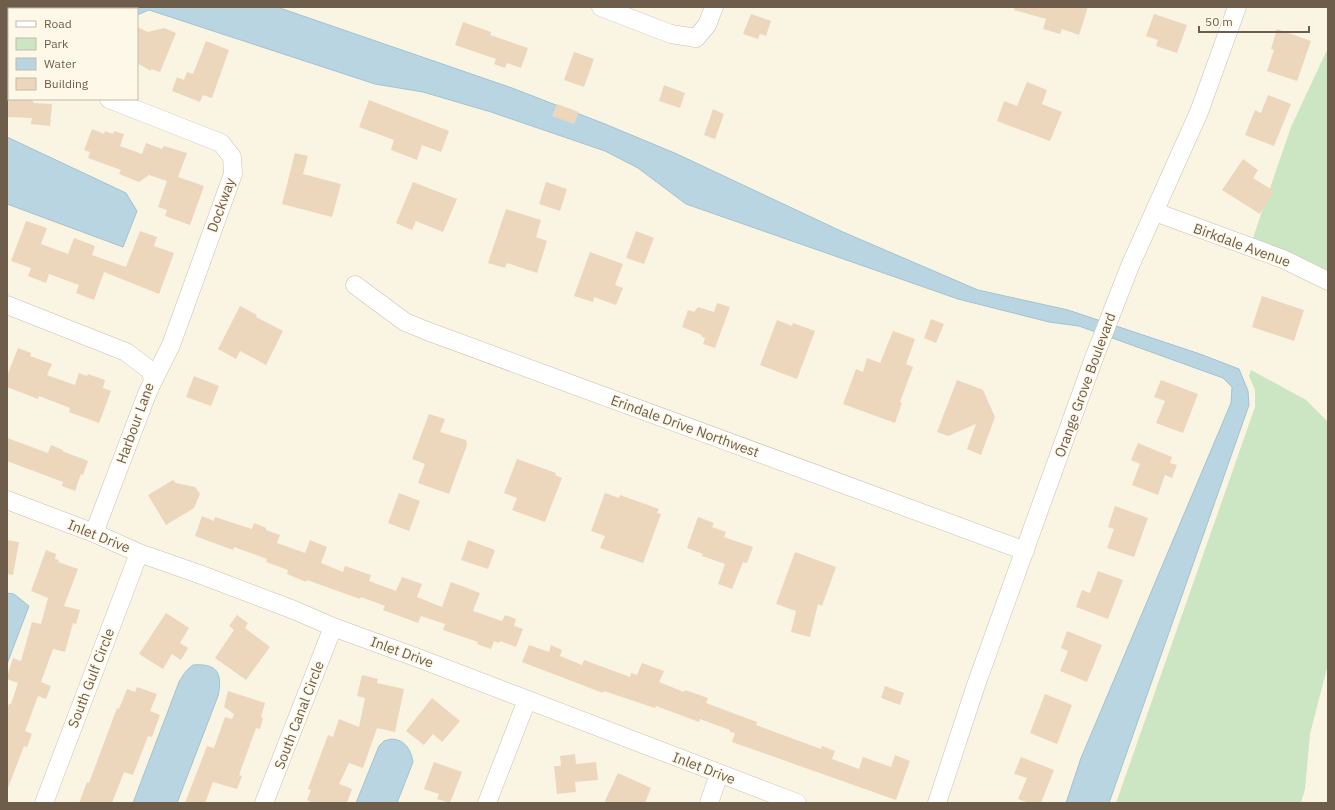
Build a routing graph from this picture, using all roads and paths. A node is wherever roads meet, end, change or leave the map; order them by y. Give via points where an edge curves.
1 (601, 7) edge
2 (714, 7) edge
3 (1237, 7) edge
4 (112, 100) edge
5 (1155, 212) junction
6 (1328, 281) edge
7 (355, 285) dead end
8 (7, 305) edge
9 (153, 381) junction
10 (7, 500) edge
11 (94, 533) junction
12 (1024, 551) junction
13 (139, 553) junction
14 (333, 627) junction
15 (527, 700) junction
16 (948, 768) junction
17 (719, 774) junction
18 (44, 803) edge
19 (264, 803) edge
20 (487, 803) edge
21 (709, 803) edge
22 (797, 803) edge
23 (937, 803) edge
24 (946, 803) edge

1 - 2 street via 671,34 696,38 707,25
3 - 5 street, Orange Grove Boulevard via 1199,112
4 - 9 street, Dockway via 220,143 232,157 233,174 228,191 171,345
5 - 6 street, Birkdale Avenue via 1283,259
5 - 12 street, Orange Grove Boulevard via 1130,266 1094,358
7 - 12 street, Erindale Drive Northwest via 405,322 427,331
8 - 9 street, Harbour Lane via 126,352 151,372
9 - 11 street, Harbour Lane
10 - 11 street, Inlet Drive
11 - 13 street, Inlet Drive
12 - 16 street, Orange Grove Boulevard
13 - 14 street, Inlet Drive
13 - 18 street, South Gulf Circle
14 - 15 street, Inlet Drive
14 - 19 street, South Canal Circle
15 - 17 street, Inlet Drive
15 - 20 street
16 - 23 street, Orange Grove Boulevard
16 - 24 street, Orange Grove Boulevard
17 - 21 street
17 - 22 street, Inlet Drive

